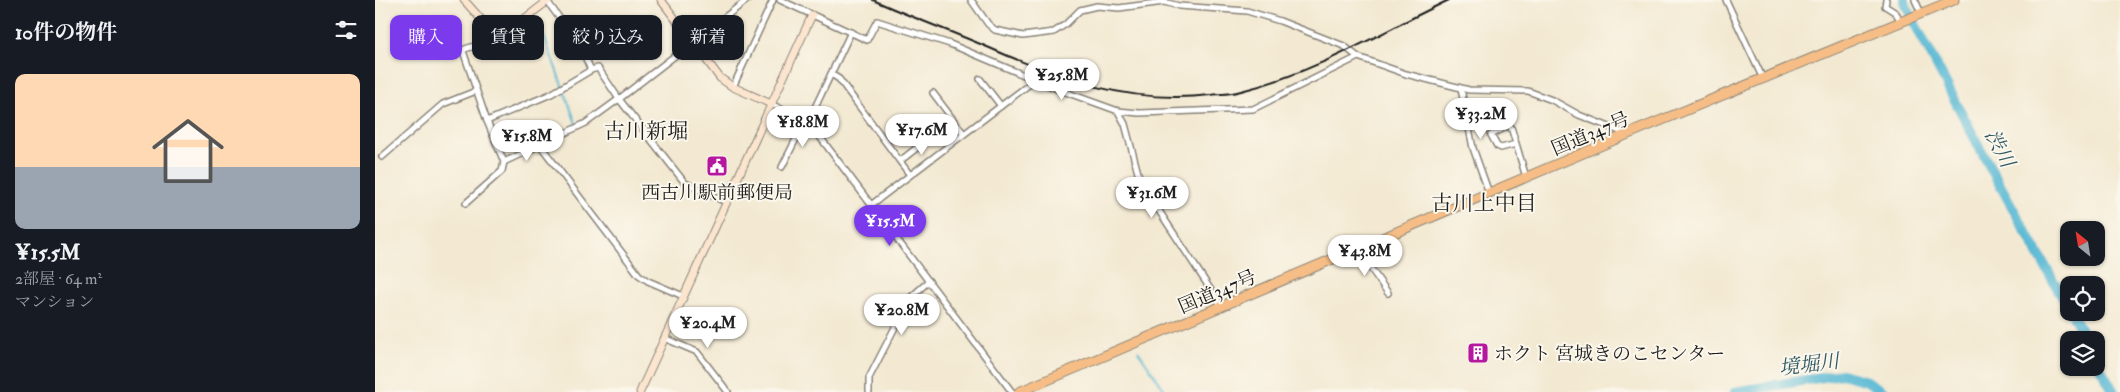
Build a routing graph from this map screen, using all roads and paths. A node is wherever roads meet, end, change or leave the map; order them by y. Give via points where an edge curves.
1 (465, 0) edge
2 (661, 0) edge
3 (747, 0) edge
4 (773, 0) edge
5 (780, 0) edge
6 (971, 0) edge
7 (1726, 0) edge
8 (1886, 0) edge
9 (1915, 0) edge
10 (1954, 0) edge
11 (548, 1) edge
12 (1919, 14) junction
13 (478, 15) edge
14 (530, 15) edge
15 (672, 15) edge
16 (728, 15) edge
17 (812, 15) junction
18 (1903, 21) junction
19 (851, 32) junction
20 (472, 47) edge
21 (1358, 56) junction
22 (672, 58) edge
23 (706, 60) edge
24 (591, 70) junction
25 (831, 74) junction
26 (980, 79) dead end
27 (1035, 80) junction
28 (1764, 80) junction
29 (733, 87) junction
30 (1461, 89) junction
31 (476, 91) junction
32 (933, 93) dead end
33 (619, 99) junction
34 (771, 104) junction
35 (1001, 106) junction
36 (1118, 111) junction
37 (487, 121) junction
38 (807, 122) junction
39 (964, 134) junction
40 (1628, 134) junction
41 (932, 136) dead end
42 (540, 144) junction
43 (1516, 144) junction
44 (382, 157) dead end
45 (900, 161) junction
46 (504, 162) junction
47 (782, 167) dead end
48 (911, 175) junction
49 (1527, 177) junction
50 (1489, 193) junction
51 (726, 202) junction
52 (465, 203) dead end
53 (871, 205) junction
54 (1357, 250) junction
55 (929, 281) junction
56 (1388, 293) dead end
57 (683, 296) junction
58 (1222, 307) junction
59 (664, 338) junction
60 (640, 392) edge
61 (728, 392) edge
62 (869, 392) edge
63 (1012, 392) edge
64 (1019, 392) edge

1 - 13 main road
2 - 15 main road
3 - 16 street
4 - 29 street
5 - 17 street
6 - 21 street via 987,24 1013,35 1034,36 1054,32 1080,10 1088,8 1164,2 1253,12 1344,46
7 - 28 street
8 - 18 street via 1885,6
9 - 12 street
10 - 12 highway, 国道347号
11 - 14 main road
11 - 24 street via 581,48
12 - 18 highway, 国道347号
17 - 19 street
17 - 34 main road
18 - 28 highway, 国道347号
19 - 25 street
19 - 27 street via 867,40 877,21 950,44
20 - 31 street via 463,51
21 - 30 street
21 - 36 street via 1253,109 1165,113
22 - 33 street
23 - 29 main road via 720,78
24 - 33 street via 598,68
24 - 37 street via 563,87
25 - 38 street
25 - 45 street via 839,79
26 - 35 street
27 - 35 street
27 - 36 street
28 - 40 highway, 国道347号
29 - 34 main road
30 - 40 street via 1528,91
30 - 50 street via 1473,148
31 - 37 street
31 - 44 street via 443,104
32 - 39 street
33 - 42 street via 586,123
33 - 51 street via 685,183
34 - 38 street
34 - 51 main road
35 - 39 street
36 - 58 street via 1143,184
37 - 46 street
38 - 47 street
38 - 53 street
39 - 48 street
40 - 49 highway, 国道347号
41 - 45 street
42 - 46 street
42 - 57 street via 639,274
43 - 43 street via 1511,127 1491,135 1501,148
43 - 49 street
45 - 48 street
46 - 52 street via 502,171
48 - 53 street
49 - 50 highway, 国道347号
50 - 54 highway, 国道347号
51 - 57 main road
53 - 55 street
54 - 56 street
54 - 58 highway, 国道347号
55 - 62 street via 910,298 869,378
55 - 63 street
57 - 59 main road
58 - 64 highway, 国道347号
59 - 60 main road
59 - 61 street via 697,352

